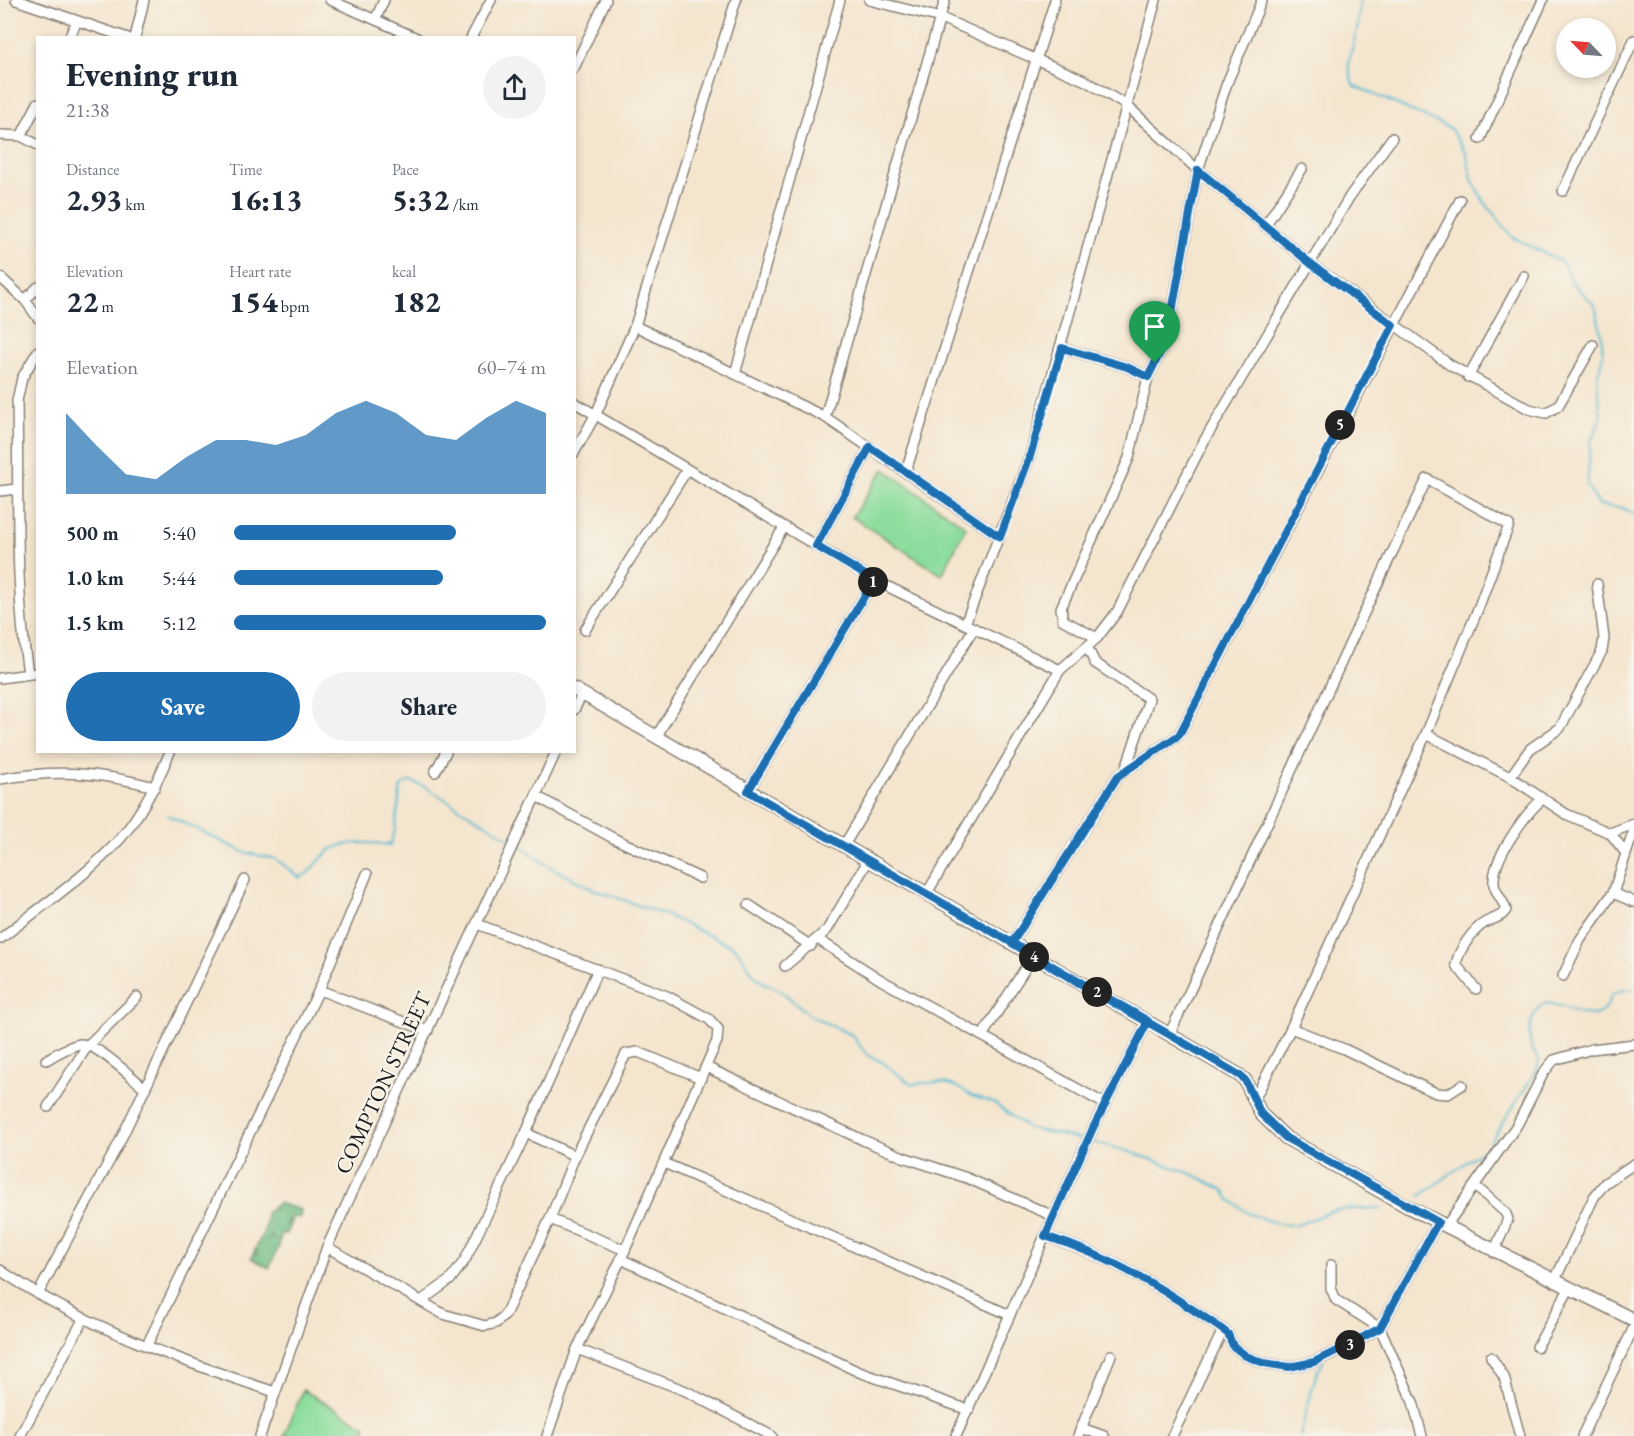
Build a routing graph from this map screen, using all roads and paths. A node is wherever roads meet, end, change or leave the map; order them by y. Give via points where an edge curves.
1 (16, 0) edge
2 (144, 0) edge
3 (330, 0) edge
4 (384, 0) edge
5 (491, 0) edge
6 (606, 0) edge
7 (736, 0) edge
8 (840, 0) edge
9 (869, 0) edge
10 (945, 0) edge
11 (1055, 0) edge
12 (1156, 0) edge
13 (1262, 0) edge
14 (1543, 0) edge
15 (376, 18) junction
16 (941, 18) junction
17 (77, 21) junction
18 (70, 36) edge
19 (122, 36) edge
20 (135, 36) edge
21 (413, 36) edge
22 (472, 36) edge
23 (1634, 40) edge
24 (1035, 58) junction
25 (576, 64) edge
26 (1127, 106) junction
27 (36, 107) edge
28 (0, 135) edge
29 (21, 136) junction
30 (1392, 138) dead end
31 (1480, 139) dead end
32 (36, 144) edge
33 (1302, 169) dead end
34 (1198, 170) junction
35 (1563, 191) dead end
36 (1460, 200) dead end
37 (1265, 226) junction
38 (1310, 263) junction
39 (1524, 276) dead end
40 (0, 277) edge
41 (36, 289) edge
42 (25, 300) junction
43 (36, 315) edge
44 (1393, 325) junction
45 (635, 326) junction
46 (1593, 345) dead end
47 (1062, 348) junction
48 (36, 354) edge
49 (735, 374) junction
50 (1148, 377) junction
51 (1468, 377) junction
52 (576, 403) edge
53 (597, 414) junction
54 (825, 417) junction
55 (870, 447) junction
56 (576, 450) edge
57 (687, 471) junction
58 (906, 471) junction
59 (17, 489) junction
60 (0, 491) edge
61 (784, 527) junction
62 (1000, 537) junction
63 (816, 546) junction
64 (874, 580) junction
65 (1597, 584) dead end
66 (970, 626) junction
67 (585, 630) dead end
68 (1097, 638) junction
69 (1087, 647) junction
70 (1060, 670) junction
71 (33, 673) edge
72 (0, 678) edge
73 (578, 691) edge
74 (1426, 734) junction
75 (656, 737) junction
76 (171, 753) edge
77 (445, 753) edge
78 (556, 753) edge
79 (1126, 768) junction
80 (435, 772) dead end
81 (1510, 777) junction
82 (0, 779) edge
83 (155, 788) junction
84 (748, 791) junction
85 (536, 796) junction
86 (1541, 800) junction
87 (1634, 824) edge
88 (1634, 830) edge
89 (1610, 832) junction
90 (843, 847) junction
91 (1625, 852) junction
92 (868, 861) junction
93 (367, 874) dead end
94 (700, 878) dead end
95 (245, 880) dead end
96 (927, 893) junction
97 (1613, 893) junction
98 (1634, 902) edge
99 (749, 904) dead end
100 (477, 924) junction
101 (0, 939) edge
102 (815, 943) junction
103 (1012, 943) junction
104 (1033, 956) junction
105 (785, 966) dead end
106 (598, 969) junction
107 (1563, 976) dead end
108 (1476, 989) dead end
109 (320, 990) junction
110 (137, 997) dead end
111 (1148, 1021) junction
112 (1291, 1028) junction
113 (428, 1031) junction
114 (1170, 1033) junction
115 (982, 1036) junction
116 (1634, 1044) edge
117 (88, 1045) junction
118 (46, 1060) dead end
119 (706, 1067) junction
120 (701, 1078) junction
121 (1462, 1085) dead end
122 (145, 1088) junction
123 (1254, 1100) junction
124 (1105, 1104) junction
125 (48, 1107) dead end
126 (526, 1133) junction
127 (575, 1156) junction
128 (664, 1163) junction
129 (1634, 1164) edge
130 (1475, 1186) junction
131 (1053, 1216) junction
132 (550, 1219) junction
133 (1442, 1224) junction
134 (1045, 1236) junction
135 (327, 1248) junction
136 (625, 1250) junction
137 (1494, 1252) junction
138 (621, 1259) junction
139 (1331, 1265) dead end
140 (0, 1270) edge
141 (1554, 1282) junction
142 (1569, 1289) junction
143 (38, 1294) junction
144 (421, 1301) junction
145 (1010, 1315) junction
146 (84, 1318) junction
147 (1634, 1320) edge
148 (1634, 1327) edge
149 (1380, 1328) junction
150 (1223, 1330) junction
151 (147, 1344) junction
152 (1538, 1347) dead end
153 (577, 1349) junction
154 (1111, 1355) dead end
155 (1491, 1356) dead end
156 (275, 1392) junction
157 (969, 1410) junction
158 (1079, 1432) edge
159 (20, 1436) edge
160 (260, 1436) edge
161 (547, 1436) edge
162 (772, 1436) edge
163 (957, 1436) edge
164 (1104, 1436) edge
165 (1172, 1436) edge
166 (1422, 1436) edge
167 (1520, 1436) edge
168 (1582, 1436) edge

1 - 17 street
2 - 20 street
3 - 15 street
4 - 15 street
5 - 22 street
6 - 25 street
7 - 45 street
8 - 49 street
9 - 16 street
10 - 16 street
11 - 24 street
12 - 26 street
13 - 34 street via 1227,83
14 - 31 street
15 - 21 street
16 - 24 street
16 - 54 street
17 - 18 street
17 - 19 street
23 - 35 street
24 - 26 street via 1086,81
24 - 58 street
26 - 34 street
26 - 47 street
27 - 29 street
28 - 29 street
29 - 32 street
30 - 38 street via 1350,196
33 - 37 street
34 - 37 street
34 - 50 street via 1167,339
36 - 44 street
37 - 38 street
38 - 44 street
38 - 68 street via 1204,441 1117,612
39 - 51 street
40 - 42 street
41 - 42 street
42 - 43 street
44 - 51 street
44 - 79 street via 1179,735
45 - 49 street
45 - 53 street
46 - 51 street via 1558,406 1546,412 1529,409
47 - 50 street
47 - 62 street via 1030,456
48 - 59 street via 22,378 17,401
49 - 54 street
50 - 68 street via 1129,458 1061,608 1063,620
52 - 53 street
53 - 56 street
53 - 57 street
54 - 55 street
55 - 58 street
55 - 63 street
57 - 61 street
57 - 67 street
58 - 62 street
59 - 60 street
59 - 71 street via 21,630
61 - 63 street
61 - 75 street
62 - 66 street
63 - 64 street
64 - 66 street
64 - 84 street
65 - 81 street via 1602,651 1560,728 1530,749
66 - 70 street
66 - 90 street
68 - 69 street
69 - 70 street
69 - 79 street via 1095,663 1149,699
70 - 96 street
71 - 72 street
73 - 75 street
74 - 81 street
74 - 112 street
74 - 114 street via 1509,525 1427,479
75 - 84 street
76 - 83 street
77 - 80 street
78 - 85 street, COMPTON STREET
79 - 103 street via 1090,816
81 - 86 street
82 - 83 street via 38,773 96,774
83 - 101 street via 104,855
84 - 90 street
85 - 94 street via 613,838
85 - 100 street, COMPTON STREET
86 - 89 street
86 - 108 street via 1518,825 1499,864 1494,886 1506,910 1480,927 1458,956 1456,965
87 - 89 street
88 - 91 street
89 - 91 street
90 - 92 street
91 - 97 street
92 - 96 street
92 - 102 street via 827,930
93 - 109 street
95 - 122 street
96 - 103 street
97 - 98 street
97 - 107 street via 1580,940
99 - 102 street
100 - 106 street
100 - 113 street, COMPTON STREET
102 - 105 street
102 - 115 street
103 - 104 street
104 - 111 street
104 - 115 street
106 - 119 street via 668,996 709,1018 718,1029
106 - 126 street
109 - 113 street
109 - 151 street
110 - 117 street
111 - 114 street
111 - 124 street
112 - 121 street via 1436,1093 1448,1094
112 - 123 street
113 - 135 street, COMPTON STREET
114 - 123 street via 1239,1075
115 - 124 street
116 - 130 street via 1592,1049 1554,1060 1517,1125
117 - 118 street via 80,1044
117 - 122 street
117 - 125 street
119 - 120 street
119 - 131 street via 883,1148 967,1178
120 - 127 street via 638,1052 626,1054
120 - 128 street
122 - 143 street
123 - 133 street via 1269,1124 1286,1138
124 - 131 street
126 - 127 street
126 - 144 street via 465,1260 450,1280
127 - 132 street
128 - 136 street
128 - 145 street
129 - 141 street via 1605,1183 1593,1197
130 - 133 street
130 - 137 street via 1508,1219
131 - 134 street
132 - 136 street
132 - 144 street via 505,1315 496,1323 485,1326 463,1320
133 - 137 street
133 - 149 street
134 - 145 street
134 - 150 street via 1113,1261
135 - 144 street
135 - 156 street, COMPTON STREET
136 - 138 street
137 - 141 street
138 - 153 street
138 - 157 street via 859,1372
139 - 149 street via 1331,1288 1336,1300
140 - 143 street
141 - 142 street
142 - 147 street
142 - 152 street
143 - 146 street
145 - 157 street
146 - 151 street
146 - 159 street
148 - 168 street
149 - 150 street via 1320,1359 1289,1367 1246,1356 1233,1346
149 - 166 street via 1413,1402
150 - 165 street
151 - 156 street
153 - 161 street
153 - 162 street via 686,1391
154 - 158 street
155 - 167 street via 1504,1377
156 - 160 street, COMPTON STREET
157 - 163 street
158 - 164 street

